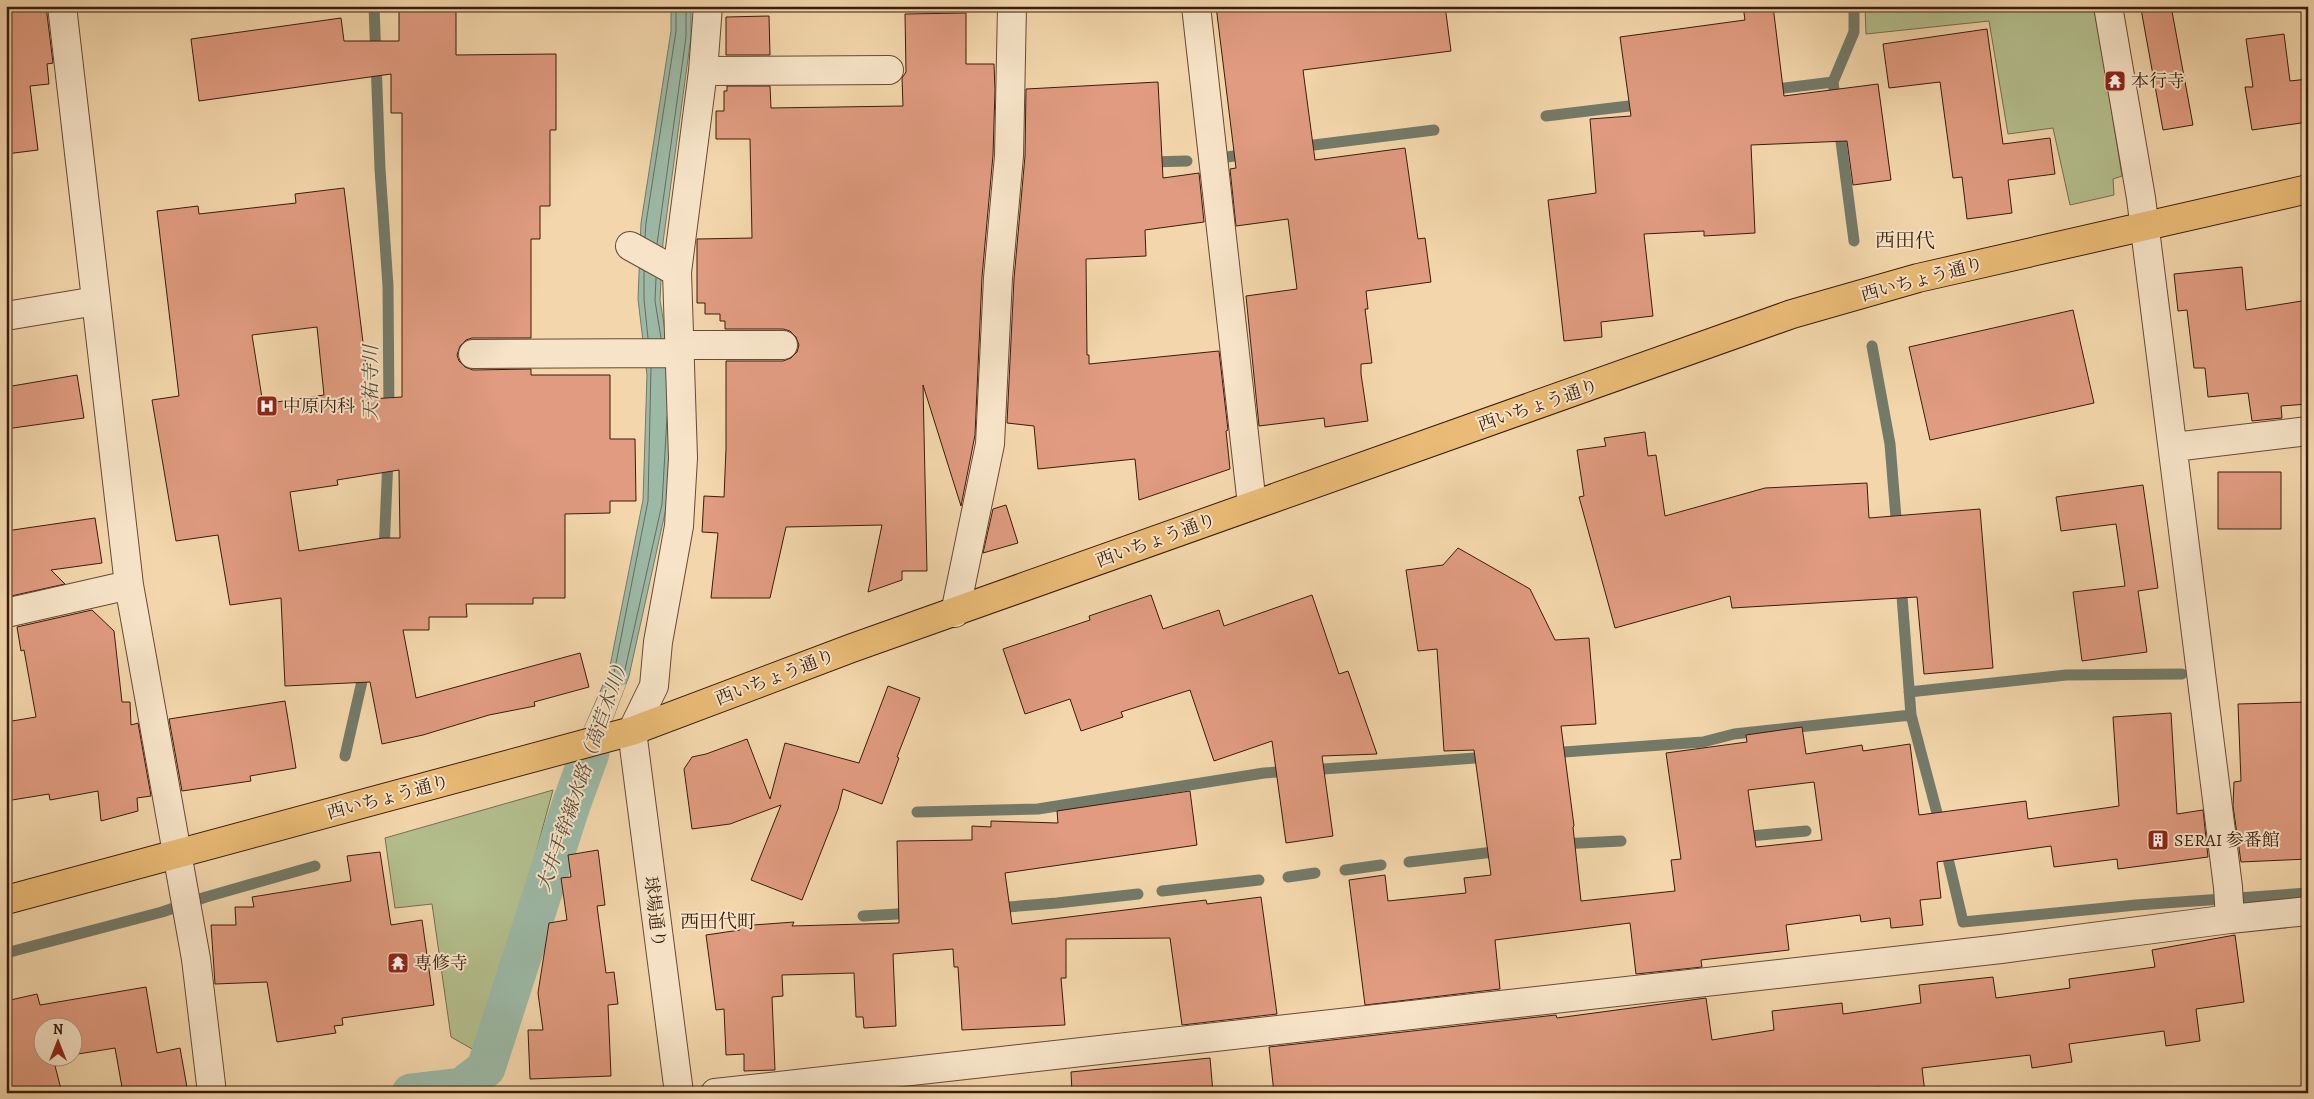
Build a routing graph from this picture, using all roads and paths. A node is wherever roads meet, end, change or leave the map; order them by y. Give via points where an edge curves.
1 (62, 6) edge
2 (708, 6) edge
3 (1012, 6) edge
4 (1196, 6) edge
5 (2108, 6) edge
6 (889, 70) dead end
7 (703, 71) junction
8 (2308, 189) edge
9 (2143, 225) junction
10 (630, 246) dead end
11 (677, 272) junction
12 (96, 301) junction
13 (6, 316) edge
14 (783, 345) dead end
15 (679, 349) junction
16 (473, 354) dead end
17 (2308, 431) edge
18 (2174, 447) junction
19 (1252, 505) junction
20 (129, 585) junction
21 (955, 613) junction
22 (6, 614) edge
23 (632, 731) junction
24 (176, 854) junction
25 (6, 900) edge
26 (2229, 905) junction
27 (2308, 911) edge
28 (212, 1093) edge
29 (679, 1093) edge
30 (715, 1093) edge

1 - 12 street
2 - 7 street
3 - 21 street via 1009,156 998,278 990,444
4 - 19 street
5 - 9 street
6 - 7 street
7 - 11 street
8 - 9 highway, 西いちょう通り
9 - 18 street
9 - 19 highway, 西いちょう通り via 1918,278 1792,314
10 - 11 street
11 - 15 street
12 - 13 street
12 - 20 street
14 - 15 street
15 - 16 street via 635,353
15 - 23 street via 683,458 679,526 658,642 654,686
17 - 18 street
18 - 26 street
19 - 21 highway, 西いちょう通り
20 - 22 street
20 - 24 street
21 - 23 highway, 西いちょう通り
23 - 24 highway, 西いちょう通り
23 - 29 street, 球場通り
24 - 25 highway, 西いちょう通り
24 - 28 street via 196,959
26 - 27 street
26 - 30 street via 2001,950

